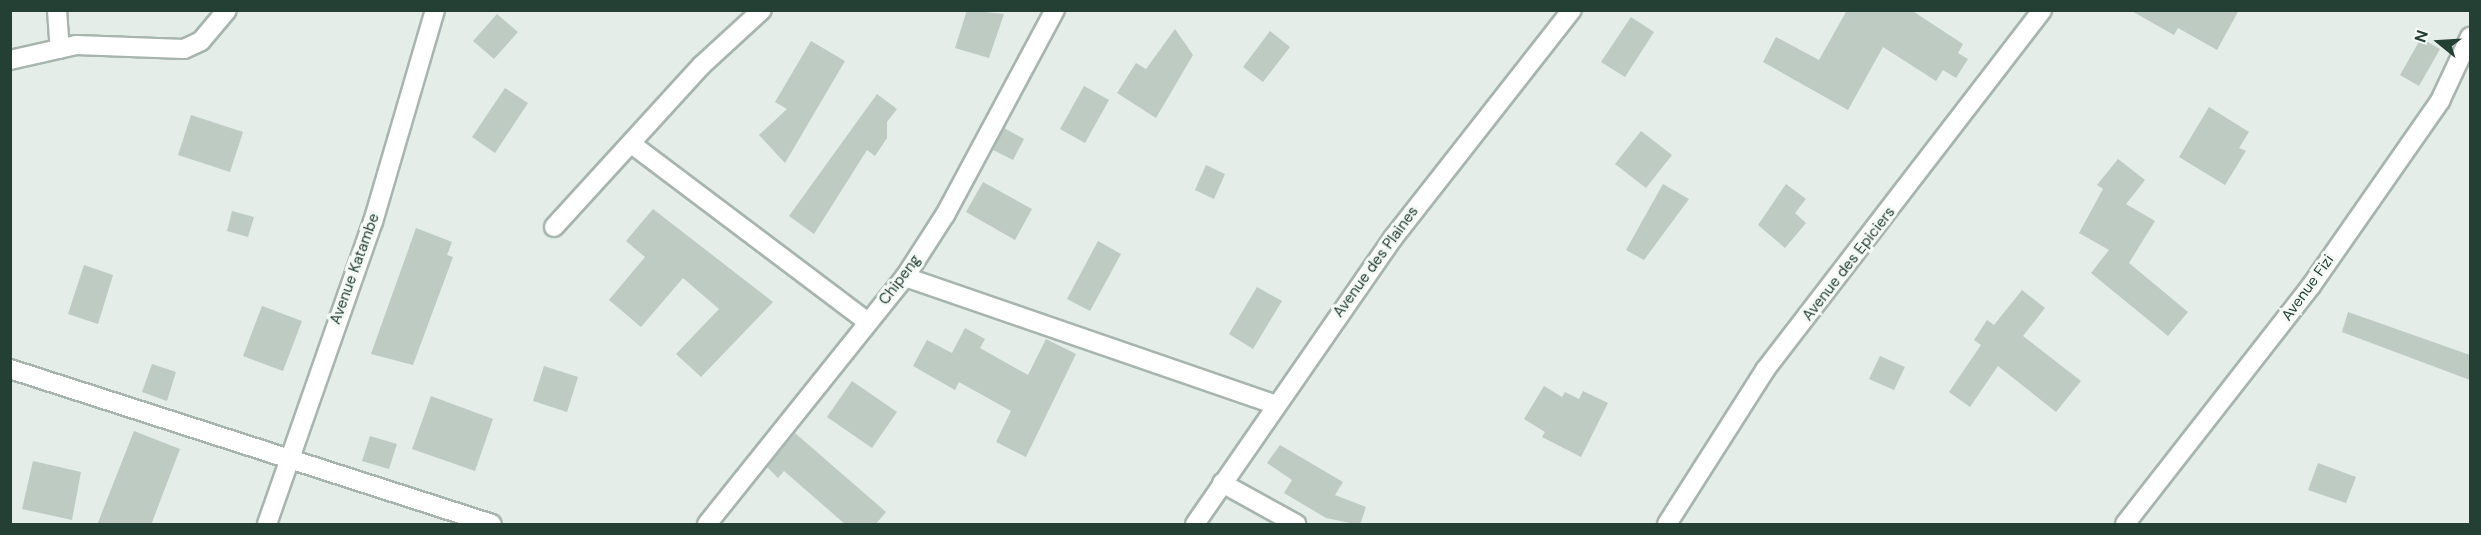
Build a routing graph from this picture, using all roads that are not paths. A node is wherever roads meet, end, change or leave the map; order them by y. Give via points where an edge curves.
1 (57, 10) edge
2 (227, 10) edge
3 (762, 10) edge
4 (1055, 10) edge
5 (1572, 10) edge
6 (2042, 10) edge
7 (432, 13) edge
8 (2470, 37) edge
9 (60, 49) junction
10 (10, 60) edge
11 (633, 145) junction
12 (554, 227) dead end
13 (905, 277) junction
14 (868, 322) junction
15 (10, 369) edge
16 (1274, 404) junction
17 (288, 459) junction
18 (1222, 483) junction
19 (267, 525) edge
20 (492, 525) edge
21 (707, 525) edge
22 (1195, 525) edge
23 (1296, 525) edge
24 (1667, 525) edge
25 (2125, 525) edge

1 - 9 street
2 - 9 street via 201,41 184,49 76,45
3 - 11 street via 702,65
4 - 13 street, Chipeng via 945,215
5 - 16 street, Avenue des Plaines via 1460,148
6 - 24 street, Avenue des Epiciers via 1765,370
7 - 17 street, Avenue Katambe via 373,222
8 - 25 street, Avenue Fizi via 2440,101 2311,286
9 - 10 street
11 - 12 street
11 - 14 street
13 - 14 street, Chipeng
13 - 16 street
14 - 21 street, Chipeng
15 - 17 street
16 - 18 street, Avenue des Plaines
17 - 19 street, Avenue Katambe
17 - 20 street
18 - 22 street, Avenue des Plaines
18 - 23 street

